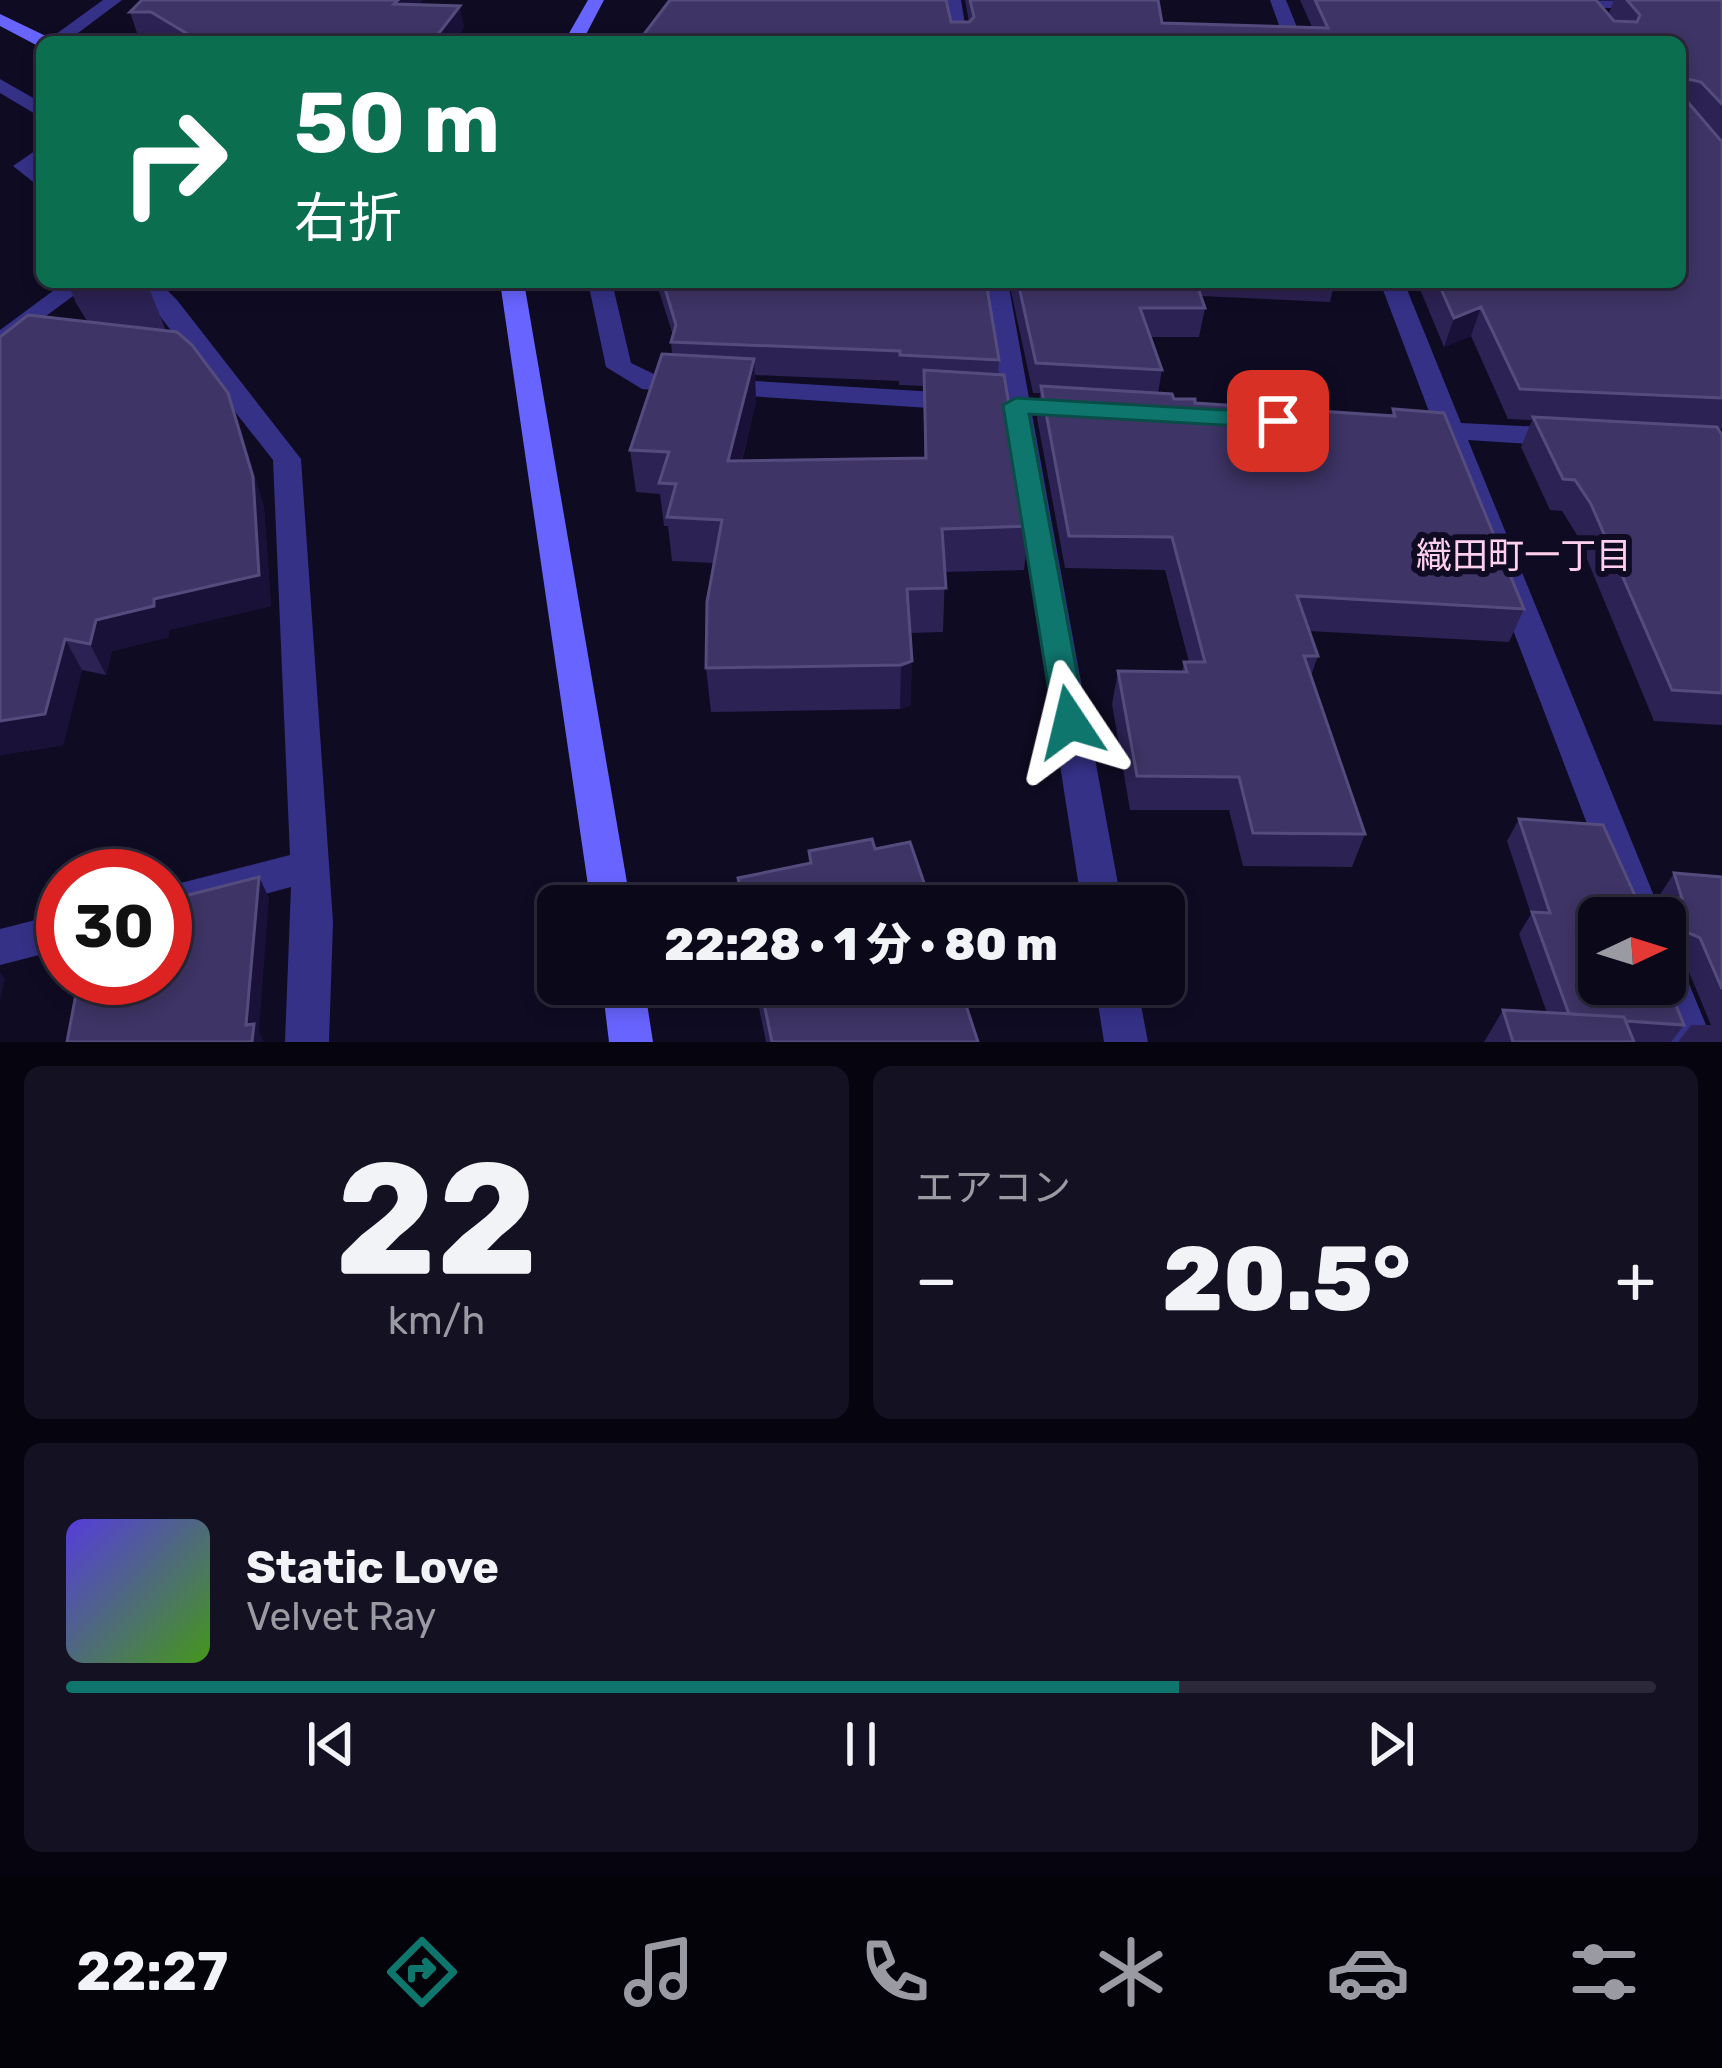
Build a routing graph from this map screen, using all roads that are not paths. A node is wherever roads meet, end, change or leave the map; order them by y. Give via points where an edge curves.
1 (113, 0) edge
2 (596, 0) edge
3 (953, 0) edge
4 (1278, 0) edge
5 (1492, 0) edge
6 (1584, 2) edge
7 (1722, 6) edge
8 (0, 19) edge
9 (1608, 29) edge
10 (62, 36) edge
11 (576, 36) edge
12 (958, 36) edge
13 (1292, 36) edge
14 (36, 38) edge
15 (0, 85) edge
16 (36, 109) edge
17 (36, 111) edge
18 (0, 112) edge
19 (36, 157) edge
20 (36, 177) edge
21 (72, 288) edge
22 (150, 288) edge
23 (513, 288) edge
24 (601, 288) edge
25 (998, 288) edge
26 (1395, 288) edge
27 (26, 323) junction
28 (71, 330) edge
29 (0, 342) edge
30 (160, 344) edge
31 (205, 352) junction
32 (1016, 405) junction
33 (1108, 411) edge
34 (1384, 427) edge
35 (1454, 431) junction
36 (1586, 438) edge
37 (310, 866) junction
38 (607, 885) edge
39 (1098, 885) edge
40 (192, 897) edge
41 (1635, 897) edge
42 (36, 938) edge
43 (0, 947) edge
44 (626, 1005) edge
45 (1120, 1005) edge
46 (1677, 1005) edge
47 (307, 1042) edge
48 (632, 1042) edge
49 (1126, 1042) edge
50 (1691, 1042) edge

1 - 10 street
2 - 11 street
3 - 12 street
4 - 13 street
5 - 6 street
6 - 7 street
6 - 9 street
8 - 14 street
15 - 16 street
17 - 18 street
19 - 20 street via 24,166
21 - 27 street
22 - 31 street
23 - 38 street
24 - 32 street via 619,368 651,383
25 - 32 street
26 - 35 street
27 - 28 street
27 - 29 street
30 - 31 street
31 - 37 street via 287,459
32 - 33 street
32 - 39 street
34 - 35 street
35 - 36 street
35 - 41 street
37 - 40 street
37 - 47 street
42 - 43 street
44 - 48 street
45 - 49 street
46 - 50 street

